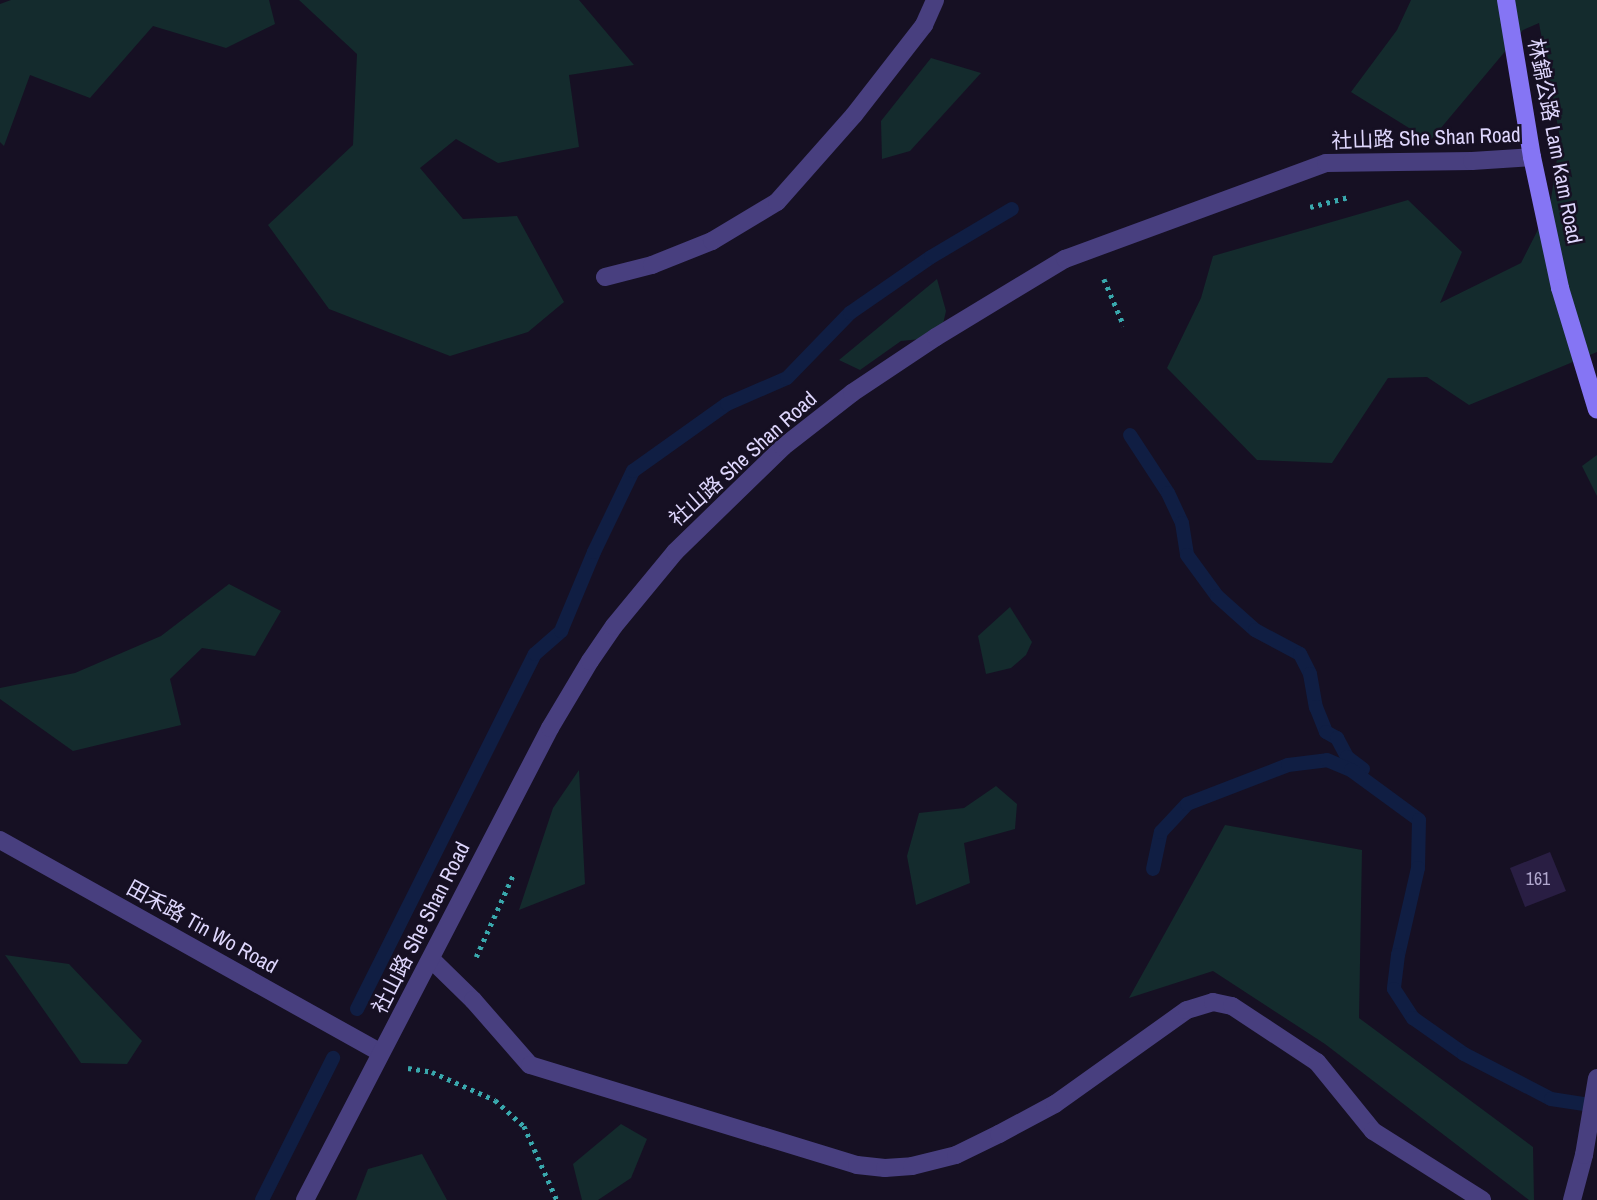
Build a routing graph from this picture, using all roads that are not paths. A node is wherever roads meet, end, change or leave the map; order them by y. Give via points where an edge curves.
1 (935, 0) edge
2 (1506, 0) edge
3 (1532, 157) junction
4 (605, 277) dead end
5 (1597, 410) edge
6 (0, 840) edge
7 (430, 959) junction
8 (382, 1053) junction
9 (1597, 1078) edge
10 (305, 1200) edge
11 (1482, 1200) edge
12 (1572, 1200) edge

1 - 4 street via 924,25 854,116 777,202 712,241 652,265
2 - 3 main road, 林錦公路 Lam Kam Road
3 - 5 main road, 林錦公路 Lam Kam Road via 1560,288
3 - 7 street, 社山路 She Shan Road via 1326,163 1065,259 842,400 710,515 614,626 550,728
6 - 8 street, 田禾路 Tin Wo Road
7 - 8 street, 社山路 She Shan Road
7 - 11 street via 530,1065 857,1165 885,1168 956,1155 1055,1104 1187,1010 1213,1002 1232,1006 1317,1062 1373,1131
8 - 10 street, 社山路 She Shan Road
9 - 12 street

